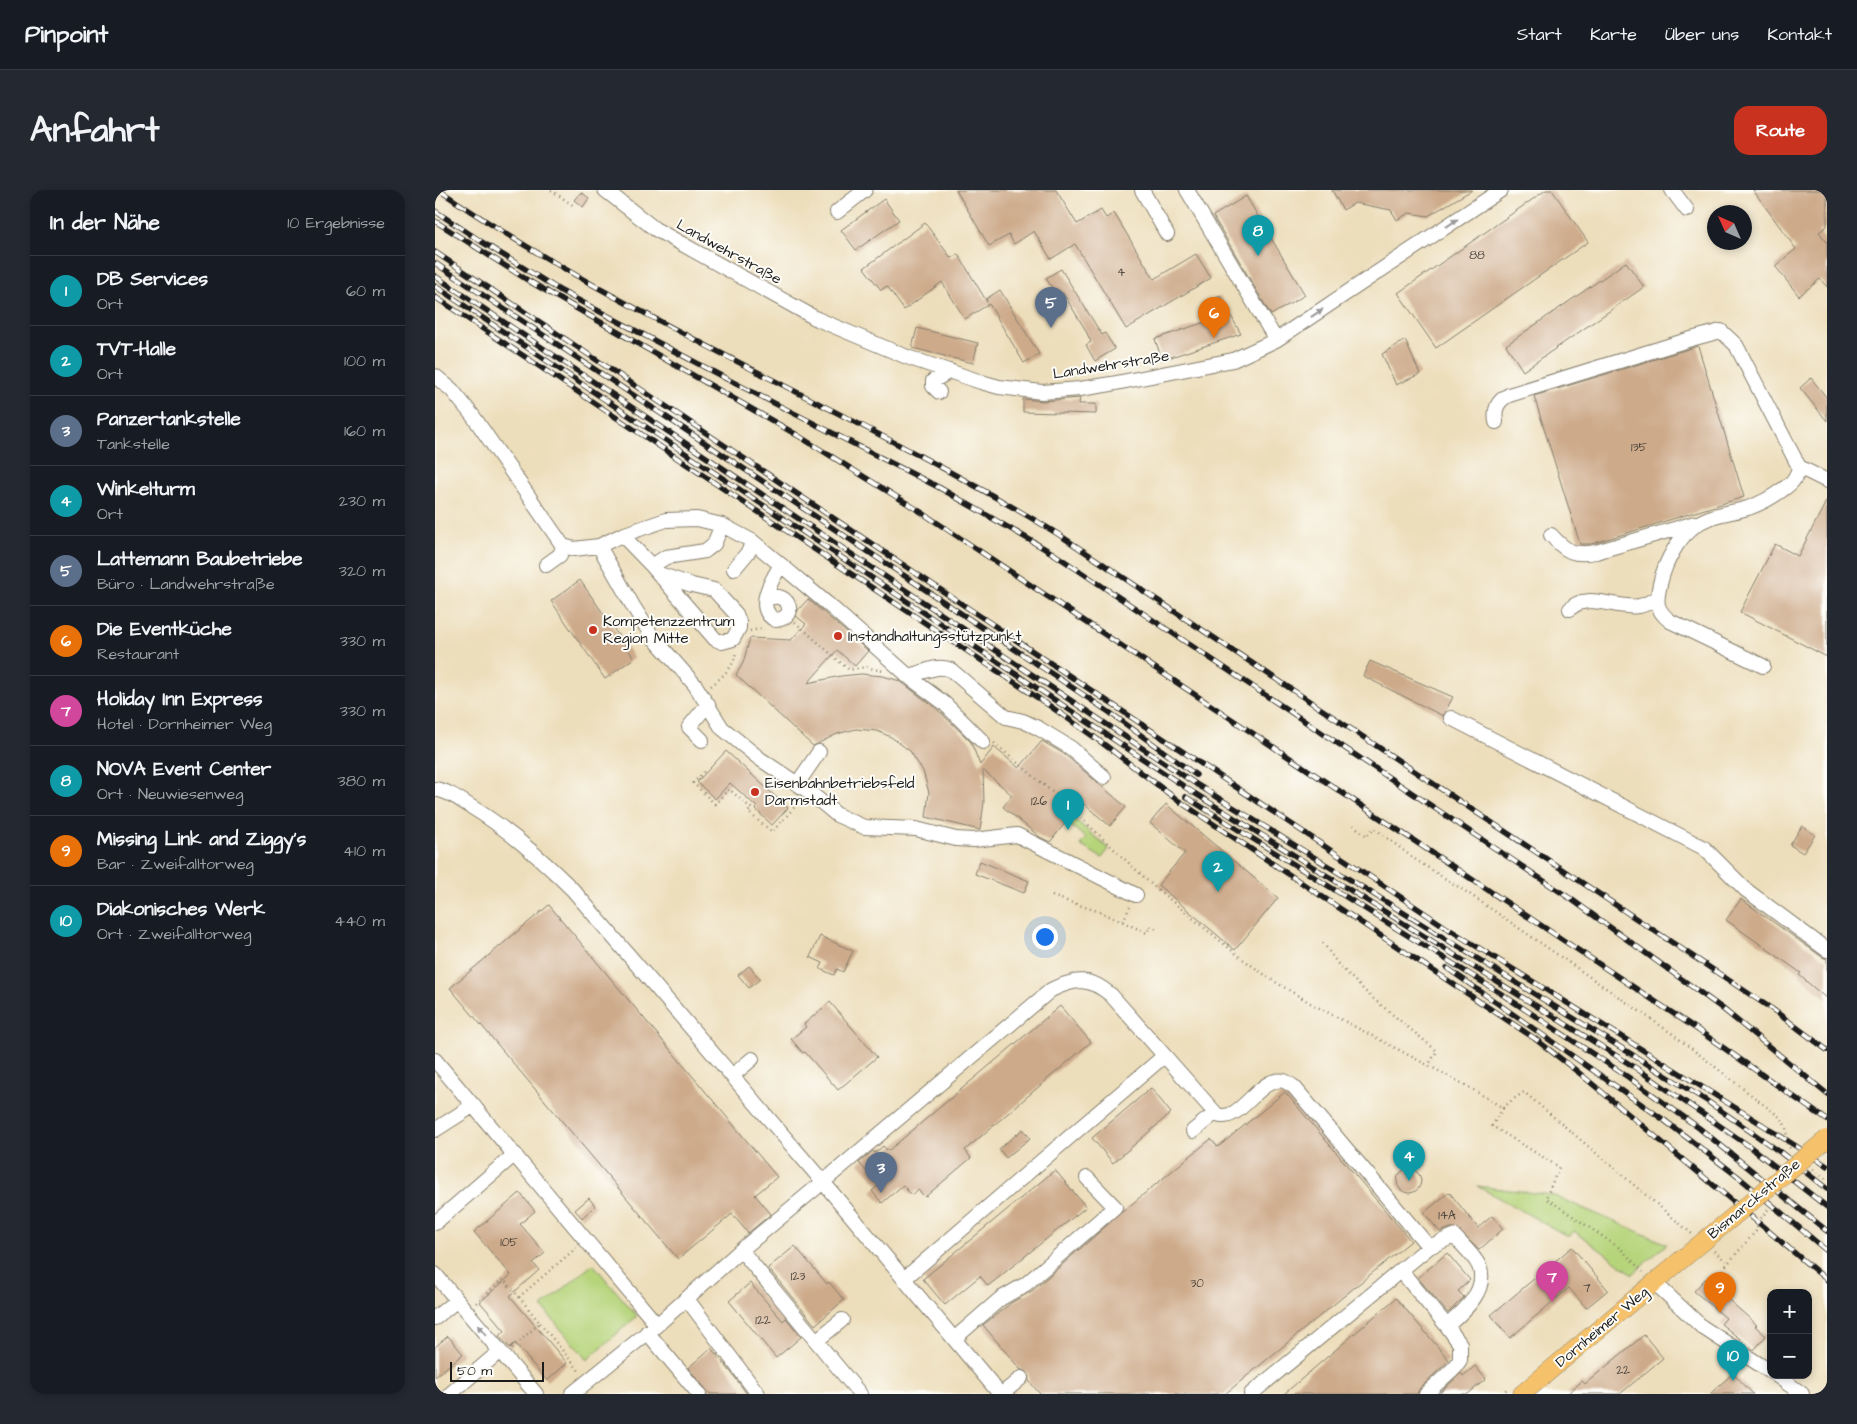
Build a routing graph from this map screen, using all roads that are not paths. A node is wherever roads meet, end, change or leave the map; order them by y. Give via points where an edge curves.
1 (605, 190) edge
2 (865, 190) edge
3 (1142, 190) edge
4 (1187, 190) edge
5 (1501, 190) edge
6 (1672, 190) edge
7 (1687, 210) dead end
8 (837, 212) dead end
9 (1167, 234) dead end
10 (1276, 340) junction
11 (950, 371) junction
12 (435, 376) edge
13 (939, 392) dead end
14 (1495, 422) dead end
15 (1799, 467) junction
16 (1827, 481) edge
17 (1703, 521) junction
18 (722, 525) junction
19 (622, 535) junction
20 (1551, 535) dead end
21 (752, 541) junction
22 (563, 546) junction
23 (599, 546) junction
24 (545, 565) dead end
25 (781, 565) junction
26 (734, 569) dead end
27 (655, 570) junction
28 (1657, 598) junction
29 (1570, 609) dead end
30 (787, 616) road end
31 (1763, 666) dead end
32 (907, 676) junction
33 (708, 704) junction
34 (1451, 718) dead end
35 (702, 740) dead end
36 (983, 742) road end
37 (819, 752) dead end
38 (1104, 777) dead end
39 (797, 784) junction
40 (435, 789) edge
41 (1137, 895) dead end
42 (1827, 950) edge
43 (1164, 1056) junction
44 (752, 1059) dead end
45 (435, 1060) edge
46 (732, 1076) junction
47 (474, 1106) junction
48 (1215, 1113) junction
49 (435, 1130) edge
50 (1193, 1131) dead end
51 (1827, 1139) edge
52 (515, 1154) junction
53 (1087, 1178) dead end
54 (823, 1182) junction
55 (435, 1223) edge
56 (1429, 1248) junction
57 (741, 1250) junction
58 (1681, 1260) joint
59 (1401, 1271) junction
60 (435, 1274) edge
61 (904, 1279) junction
62 (1651, 1280) junction
63 (687, 1299) junction
64 (457, 1300) junction
65 (435, 1318) edge
66 (842, 1320) dead end
67 (1447, 1326) junction
68 (652, 1329) junction
69 (954, 1339) junction
70 (816, 1340) junction
71 (502, 1354) junction
72 (1767, 1369) edge
73 (1021, 1378) dead end
74 (1781, 1379) edge
75 (450, 1394) edge
76 (536, 1394) edge
77 (572, 1394) edge
78 (699, 1394) edge
79 (758, 1394) edge
80 (860, 1394) edge
81 (1001, 1394) edge
82 (1251, 1394) edge
83 (1426, 1394) edge
84 (1522, 1394) edge
85 (1802, 1394) edge

1 - 11 street, Landwehrstraße via 655,229 817,319 907,357
2 - 8 street
3 - 9 street
4 - 10 street
10 -> 5 street, Landwehrstraße
6 - 7 street
10 - 11 street, Landwehrstraße via 1233,360 1080,389 1022,390
11 - 13 street via 933,381
12 - 22 street via 473,416
14 - 15 street via 1497,406 1509,395 1721,331 1737,345
15 - 16 street
15 - 17 street via 1791,483 1766,500
17 - 20 street via 1585,554 1568,551
17 - 28 street via 1676,545
18 - 19 street via 697,519 678,519
18 - 21 street
18 - 27 street via 714,544 705,552 667,557
19 - 23 street
19 - 27 street
21 - 25 street
21 - 26 street via 749,552
22 - 23 street via 573,549
22 - 24 street via 560,555
23 - 33 street via 652,636
25 - 30 street via 772,579 765,609 776,620
25 - 32 street
27 - 27 street via 715,639 728,642 737,634 739,622 736,614 714,590
28 - 29 street via 1636,607 1583,601
28 - 31 street via 1659,612 1670,621
32 - 36 street via 944,703
32 - 38 street via 939,668 951,670 1006,717 1023,721 1071,748
33 - 35 street via 689,727
33 - 39 street via 722,728
34 - 42 street via 1704,848 1746,890
37 - 39 street
39 - 41 street via 837,815 859,826 916,829 956,840 1017,835
40 - 46 street via 443,790 485,814 538,855 572,889
43 - 48 street
43 - 54 street via 1105,990 1076,980 1062,984
43 - 61 street
44 - 46 street
45 - 47 street
46 - 54 street
47 - 49 street
47 - 52 street
48 - 50 street
48 - 56 street via 1220,1116 1233,1113 1271,1083 1284,1081 1294,1087
51 - 58 main road, Bismarckstraße, bridge
52 - 55 street
52 - 68 street via 586,1239
53 - 69 street via 1115,1207 1027,1284 1000,1299
54 - 57 street
54 - 61 street
56 - 59 street
56 - 67 street via 1454,1236 1479,1267 1478,1291
57 - 63 street
57 - 70 street
58 - 62 main road, Dornheimer Weg
59 - 67 street
59 - 82 street
60 - 64 street
61 - 69 street
62 - 72 street via 1702,1328
62 - 84 main road, Dornheimer Weg
63 - 68 street
63 - 79 street
64 - 65 street
71 -> 64 street
66 - 70 street
67 - 83 street via 1460,1344 1460,1360
68 - 77 street
68 - 78 street
69 - 81 street
70 - 80 street
71 - 75 street
71 - 76 street
73 - 81 street
74 - 85 street

